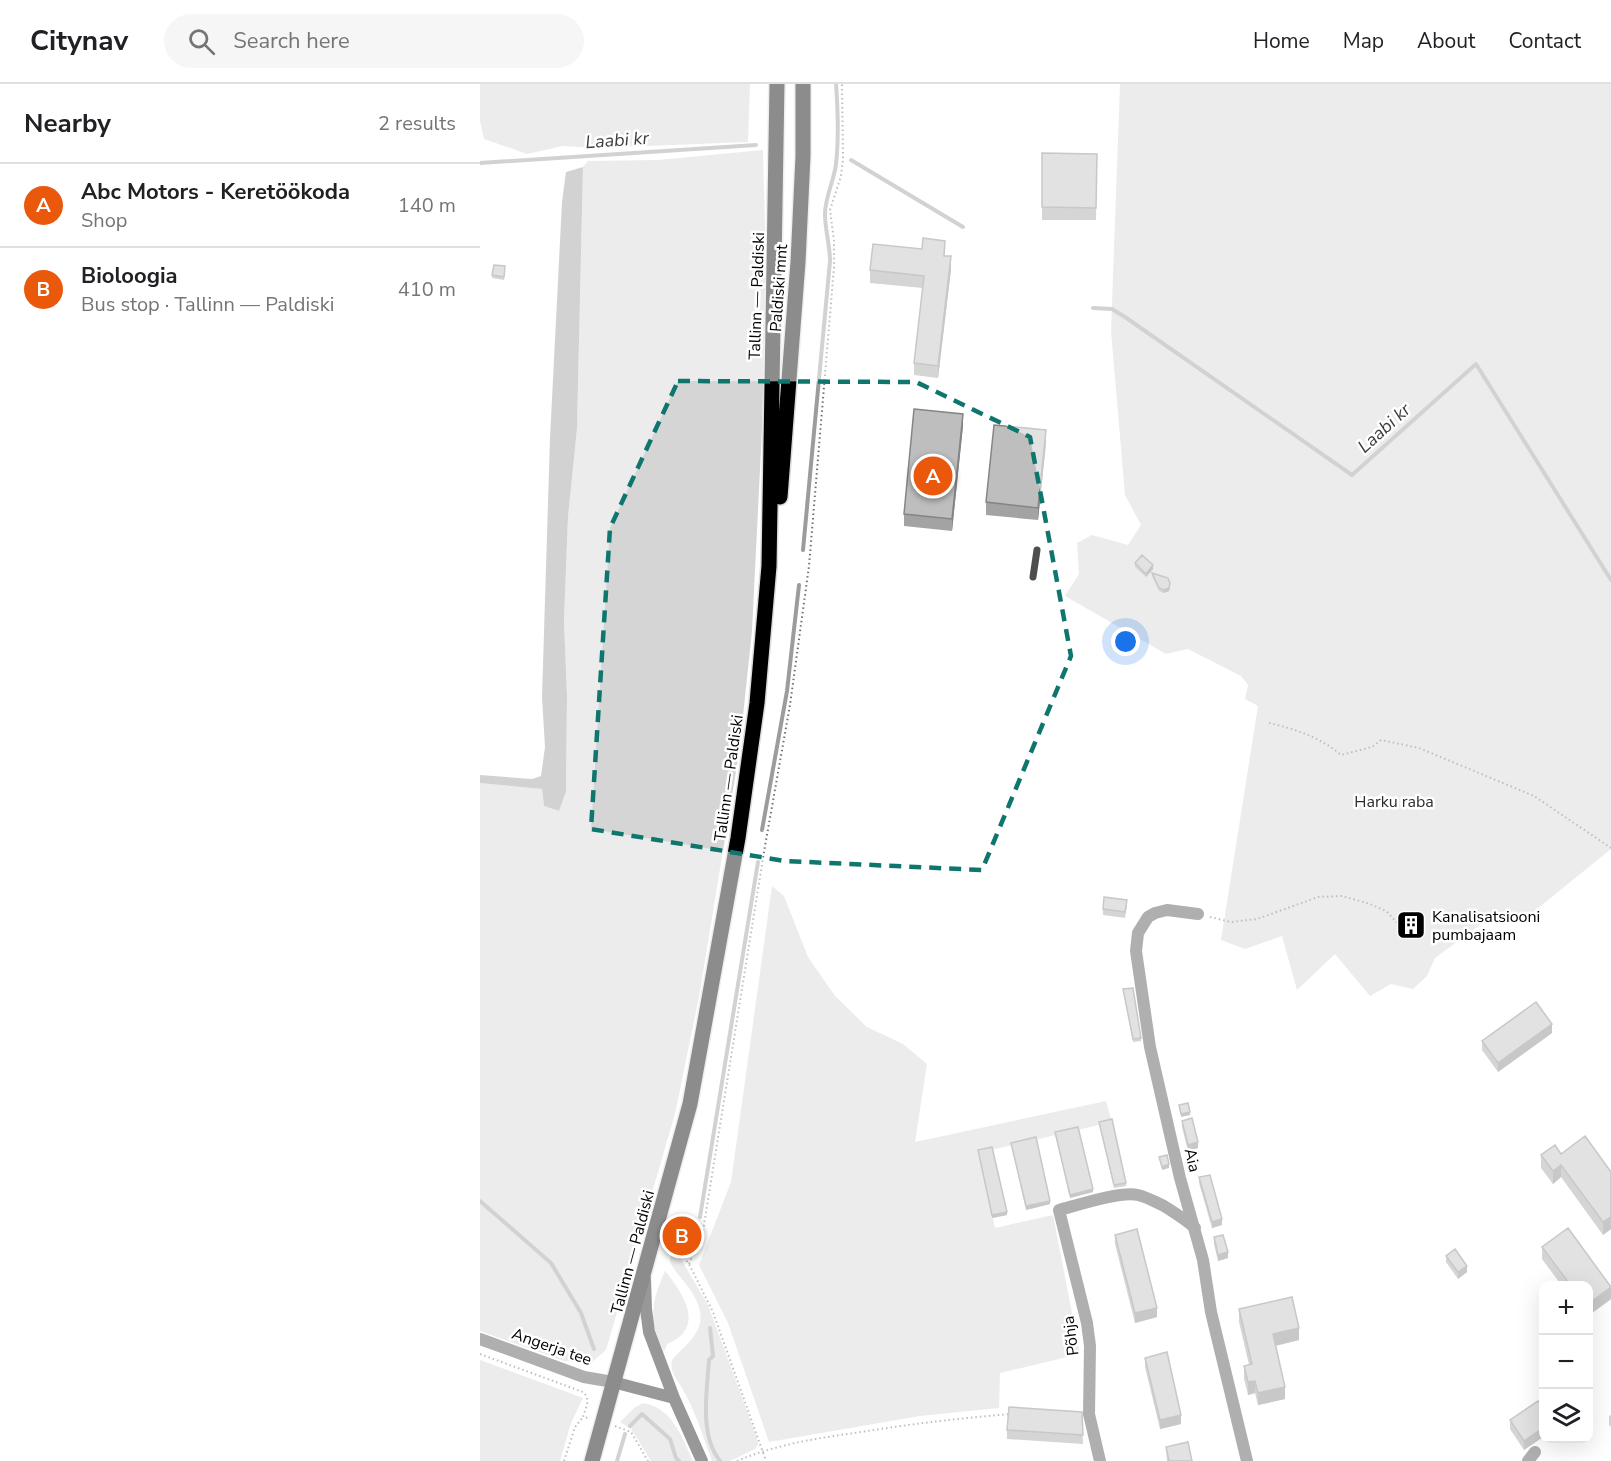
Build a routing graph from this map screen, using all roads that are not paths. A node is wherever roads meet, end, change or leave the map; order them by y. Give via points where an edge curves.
1 (803, 84) edge
2 (777, 87) edge
3 (1037, 550) dead end
4 (770, 566) junction
5 (1033, 577) dead end
6 (1198, 914) road end
7 (1195, 1228) junction
8 (645, 1275) junction
9 (480, 1339) edge
10 (614, 1382) junction
11 (674, 1398) junction
12 (592, 1461) edge
13 (702, 1461) edge
14 (1100, 1461) edge
15 (1247, 1461) edge

1 - 4 main road, Paldiski mnt via 798,262 783,478
2 - 4 main road, Tallinn — Paldiski
3 - 5 lane
4 - 8 main road, Tallinn — Paldiski via 756,715 706,1024 690,1104
6 - 7 street, Aia via 1167,910 1155,913 1141,926 1136,942 1150,1047
7 - 14 street, Põhja via 1176,1213 1137,1195 1059,1210 1087,1323 1089,1414
7 - 15 street, Aia
8 - 10 main road, Tallinn — Paldiski
8 - 11 street via 649,1332
9 - 10 street, Angerja tee via 584,1377
10 - 11 street
10 - 12 main road, Tallinn — Paldiski
11 - 13 street

